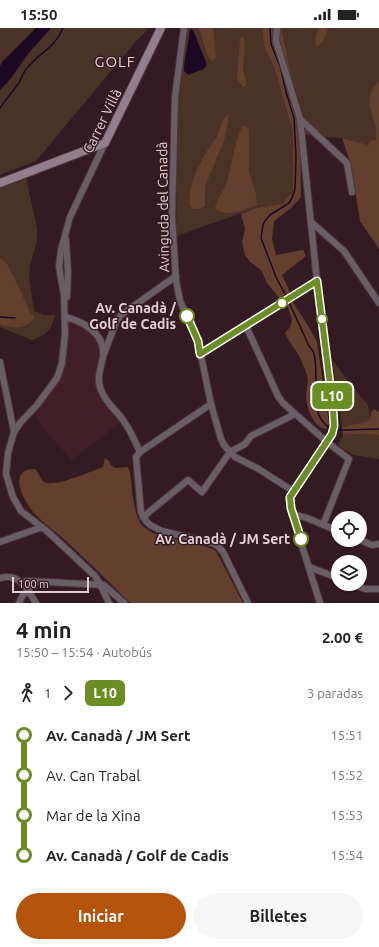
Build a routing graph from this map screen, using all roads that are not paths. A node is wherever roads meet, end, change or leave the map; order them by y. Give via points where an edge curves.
1 (161, 28) edge
2 (184, 28) edge
3 (277, 28) edge
4 (300, 119) junction
5 (106, 143) junction
6 (0, 182) edge
7 (352, 192) dead end
8 (311, 222) junction
9 (176, 276) junction
10 (317, 281) junction
11 (379, 303) edge
12 (65, 317) junction
13 (246, 326) junction
14 (200, 354) junction
15 (103, 356) junction
16 (0, 362) edge
17 (211, 404) junction
18 (296, 414) junction
19 (14, 432) junction
20 (327, 442) junction
21 (140, 452) junction
22 (230, 452) junction
23 (292, 494) junction
24 (292, 514) junction
25 (143, 517) junction
26 (323, 525) junction
27 (42, 527) junction
28 (331, 528) edge
29 (0, 542) edge
30 (367, 543) edge
31 (379, 544) edge
32 (309, 566) junction
33 (331, 575) edge
34 (0, 578) edge
35 (22, 582) junction
36 (100, 584) junction
37 (367, 589) edge
38 (379, 589) edge
39 (29, 591) junction
40 (19, 603) edge
41 (36, 603) edge
42 (109, 603) edge
43 (124, 603) edge
44 (248, 603) edge
45 (320, 603) edge

1 - 5 street, Carrer Villà
2 - 9 street, Avinguda del Canadà via 175,98 172,216
3 - 4 street via 276,41
4 - 7 street via 347,163
4 - 8 street
5 - 6 street
5 - 12 street, Carrer Villà via 67,226
8 - 10 street
8 - 11 street via 344,251
9 - 14 street, Avinguda del Canadà via 180,301 195,333
9 - 15 street via 121,315
10 - 13 street
10 - 20 street via 333,408 334,425
12 - 15 street via 78,320 96,334 102,346
12 - 19 street, Carrer Villà via 62,363 57,378
13 - 14 street
13 - 18 street via 278,396
14 - 17 street, Avinguda del Canadà
15 - 21 street via 100,390 123,420
16 - 19 street
17 - 21 street
17 - 22 street, Avinguda del Canadà via 221,440
18 - 20 street
18 - 22 street via 252,436 245,444
19 - 27 street via 6,474 16,504 26,516
20 - 23 street
20 - 26 street via 349,459
21 - 25 street via 136,462
22 - 23 street, Avinguda del Canadà
22 - 25 street via 202,492 188,480
23 - 24 street
24 - 26 street
24 - 32 street
25 - 44 street via 157,529 218,546
26 - 28 street
27 - 29 street
27 - 36 street via 95,576
30 - 31 street
32 - 33 street
32 - 45 street
34 - 35 street via 16,578
35 - 36 street
35 - 39 street
36 - 42 street
36 - 43 street
37 - 38 street
39 - 40 street via 23,595
39 - 41 street

